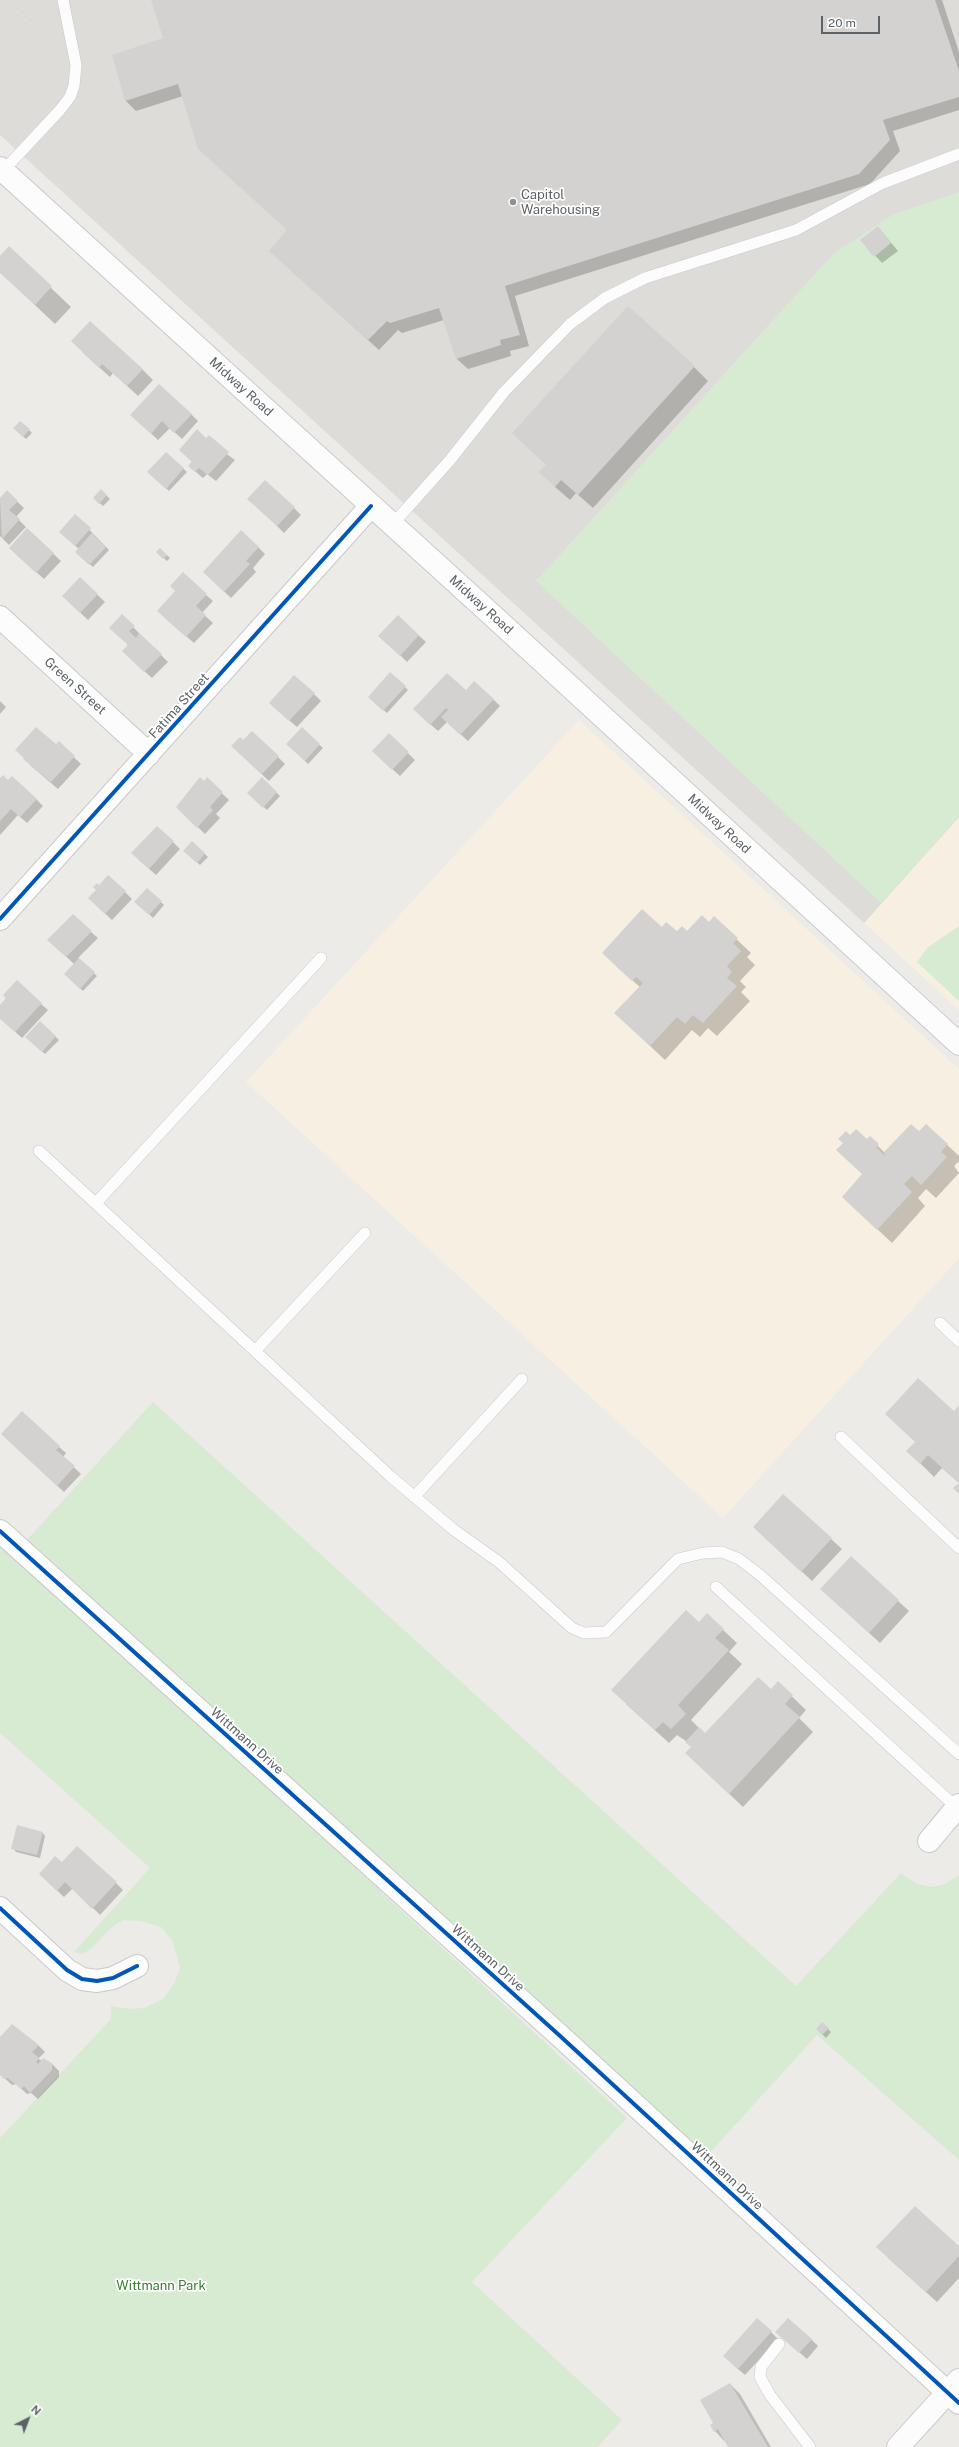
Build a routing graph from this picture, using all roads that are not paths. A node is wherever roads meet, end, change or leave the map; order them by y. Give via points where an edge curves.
1 (63, 0) edge
2 (959, 154) edge
3 (1, 171) edge
4 (371, 506) junction
5 (392, 525) junction
6 (0, 617) edge
7 (150, 754) junction
8 (0, 920) edge
9 (321, 958) dead end
10 (959, 1044) edge
11 (39, 1151) dead end
12 (96, 1203) junction
13 (365, 1233) dead end
14 (940, 1323) dead end
15 (959, 1341) edge
16 (255, 1351) junction
17 (522, 1379) dead end
18 (841, 1437) dead end
19 (414, 1497) junction
20 (0, 1531) edge
21 (959, 1548) edge
22 (716, 1587) dead end
23 (959, 1754) edge
24 (958, 1806) edge
25 (928, 1841) dead end
26 (0, 1908) edge
27 (137, 1966) dead end
28 (779, 2344) dead end
29 (955, 2392) edge
30 (810, 2447) edge
31 (898, 2447) edge

1 - 3 lane via 76,65 74,86 70,97 60,110
2 - 5 lane via 883,183 796,230 645,278 605,298 570,324 504,392 450,460
3 - 4 street, Midway Road
4 - 5 street, Midway Road
4 - 7 street, Fatima Street
5 - 10 street, Midway Road
6 - 7 street, Green Street
7 - 8 street, Fatima Street
9 - 12 lane
11 - 12 lane
12 - 16 lane
13 - 16 lane
14 - 15 lane
16 - 19 lane
17 - 19 lane
18 - 21 lane
19 - 23 lane via 499,1562 572,1628 584,1633 606,1632 678,1559 695,1554 722,1552 739,1559
20 - 29 street, Wittmann Drive
22 - 24 lane
24 - 25 street
26 - 27 street via 68,1970 82,1979 97,1981 113,1978
28 - 30 lane via 761,2367 760,2377 770,2395
29 - 31 street

